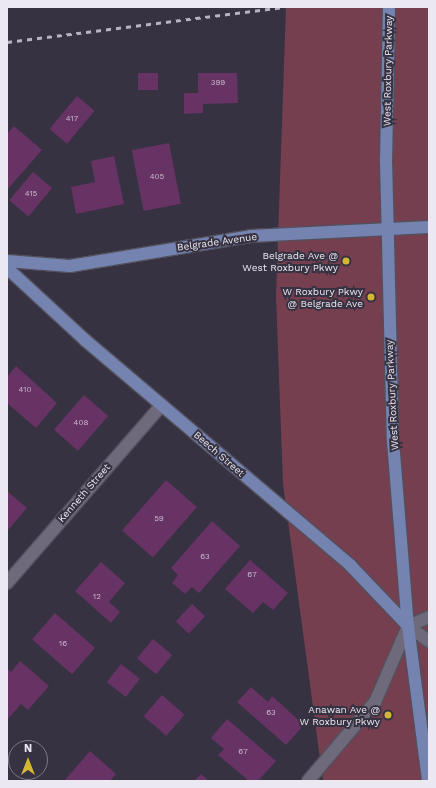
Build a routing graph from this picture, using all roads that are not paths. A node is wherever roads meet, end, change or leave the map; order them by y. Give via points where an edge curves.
1 (389, 11) edge
2 (429, 227) edge
3 (386, 228) junction
4 (7, 261) edge
5 (7, 268) edge
6 (162, 405) junction
7 (7, 583) edge
8 (429, 617) edge
9 (408, 626) junction
10 (429, 641) edge
11 (308, 781) edge
12 (428, 781) edge

1 - 3 main road, West Roxbury Parkway
2 - 3 main road, Belgrade Avenue
3 - 4 main road, Belgrade Avenue via 251,236 70,266
3 - 9 main road, West Roxbury Parkway via 393,441
5 - 6 main road, Beech Street
6 - 7 street, Kenneth Street
6 - 9 main road, Beech Street via 350,565
8 - 9 street
9 - 10 street, Beech Street
9 - 11 street via 375,702
9 - 12 main road, West Roxbury Parkway

